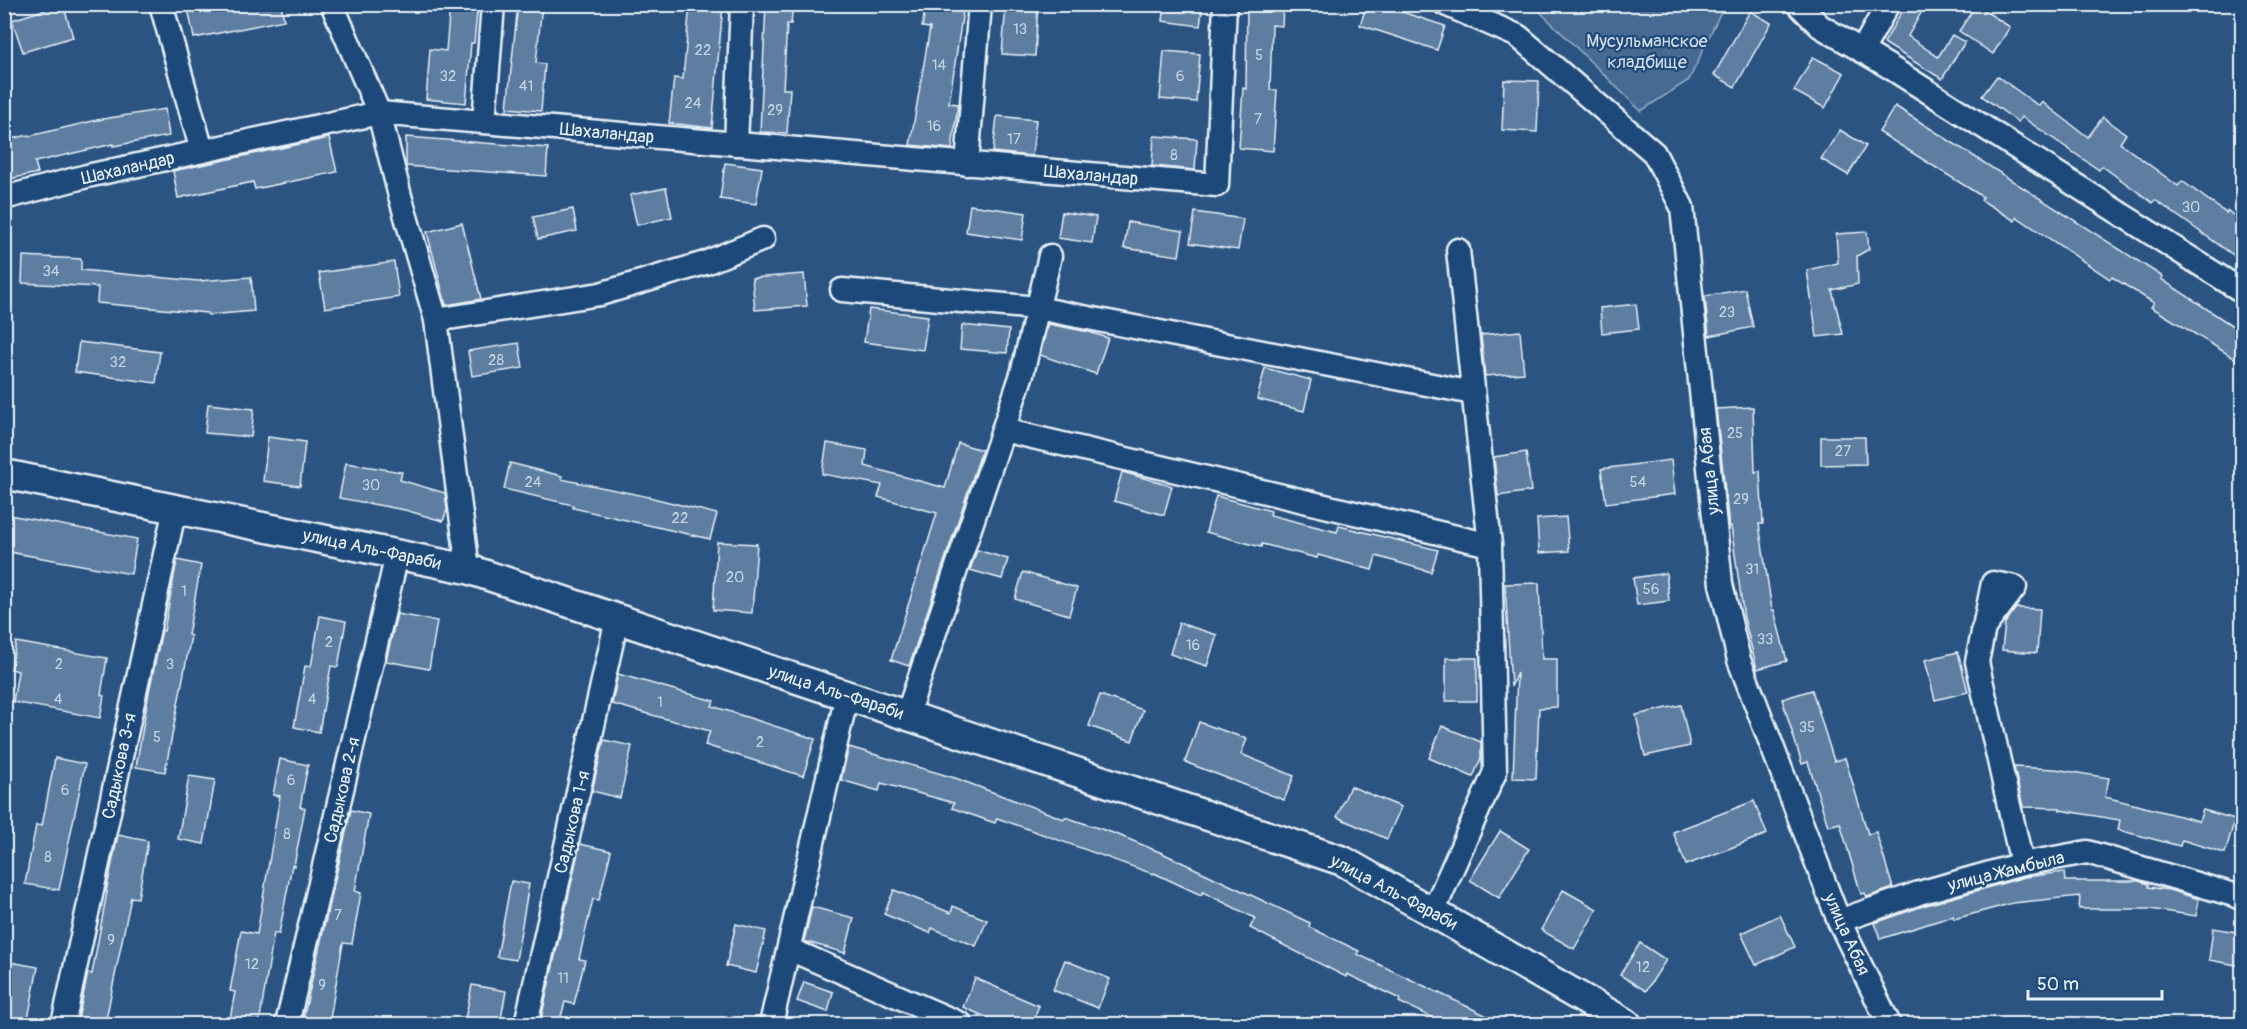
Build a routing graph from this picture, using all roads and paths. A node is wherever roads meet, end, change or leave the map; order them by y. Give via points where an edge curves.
1 (160, 4) edge
2 (332, 4) edge
3 (493, 4) edge
4 (742, 4) edge
5 (980, 4) edge
6 (1225, 4) edge
7 (1445, 4) edge
8 (1798, 4) edge
9 (1888, 4) edge
10 (1862, 51) junction
11 (380, 113) junction
12 (484, 122) junction
13 (736, 144) junction
14 (202, 151) junction
15 (968, 164) junction
16 (4, 198) edge
17 (764, 239) dead end
18 (1458, 250) dead end
19 (1050, 256) dead end
20 (842, 290) dead end
21 (2242, 291) edge
22 (1037, 308) junction
23 (436, 320) junction
24 (1473, 393) junction
25 (1003, 430) junction
26 (4, 474) edge
27 (175, 508) junction
28 (1490, 545) junction
29 (397, 555) junction
30 (468, 569) junction
31 (618, 619) junction
32 (1983, 629) dead end
33 (847, 695) junction
34 (907, 715) junction
35 (2022, 864) junction
36 (2242, 899) edge
37 (1433, 912) junction
38 (1839, 921) junction
39 (789, 949) junction
40 (63, 1024) edge
41 (286, 1024) edge
42 (526, 1024) edge
43 (771, 1024) edge
44 (960, 1024) edge
45 (1627, 1024) edge
46 (1889, 1024) edge

1 - 14 street
2 - 11 street
3 - 12 street
4 - 13 street
5 - 15 street
6 - 15 street, Шахаландар via 1217,185
7 - 38 street, улица Абая via 1518,36 1654,153 1682,207 1721,584 1739,660
8 - 10 street via 1820,26
9 - 10 street
10 - 21 street
11 - 12 street, Шахаландар
11 - 14 street, Шахаландар
11 - 23 street
12 - 13 street, Шахаландар
13 - 15 street, Шахаландар
14 - 16 street, Шахаландар
17 - 23 street via 705,263 600,294
18 - 24 street
19 - 22 street
20 - 22 street
22 - 24 street
22 - 25 street via 1022,374
23 - 30 street
24 - 28 street
25 - 28 street
25 - 34 street
26 - 27 main road, улица Аль-Фараби
27 - 29 main road, улица Аль-Фараби
27 - 40 street, Садыкова 3-я
28 - 37 street via 1495,772
29 - 30 main road, улица Аль-Фараби
29 - 41 street, Садыкова 2-я
30 - 31 main road, улица Аль-Фараби
31 - 33 main road, улица Аль-Фараби
31 - 42 street, Садыкова 1-я
32 - 35 street via 1977,662
33 - 34 main road, улица Аль-Фараби
33 - 39 street
34 - 37 main road, улица Аль-Фараби via 1342,861
35 - 36 street, улица Жамбыла via 2087,852
35 - 38 street, улица Жамбыла
37 - 45 main road, улица Аль-Фараби
38 - 46 street, улица Абая
39 - 43 street
39 - 44 street

